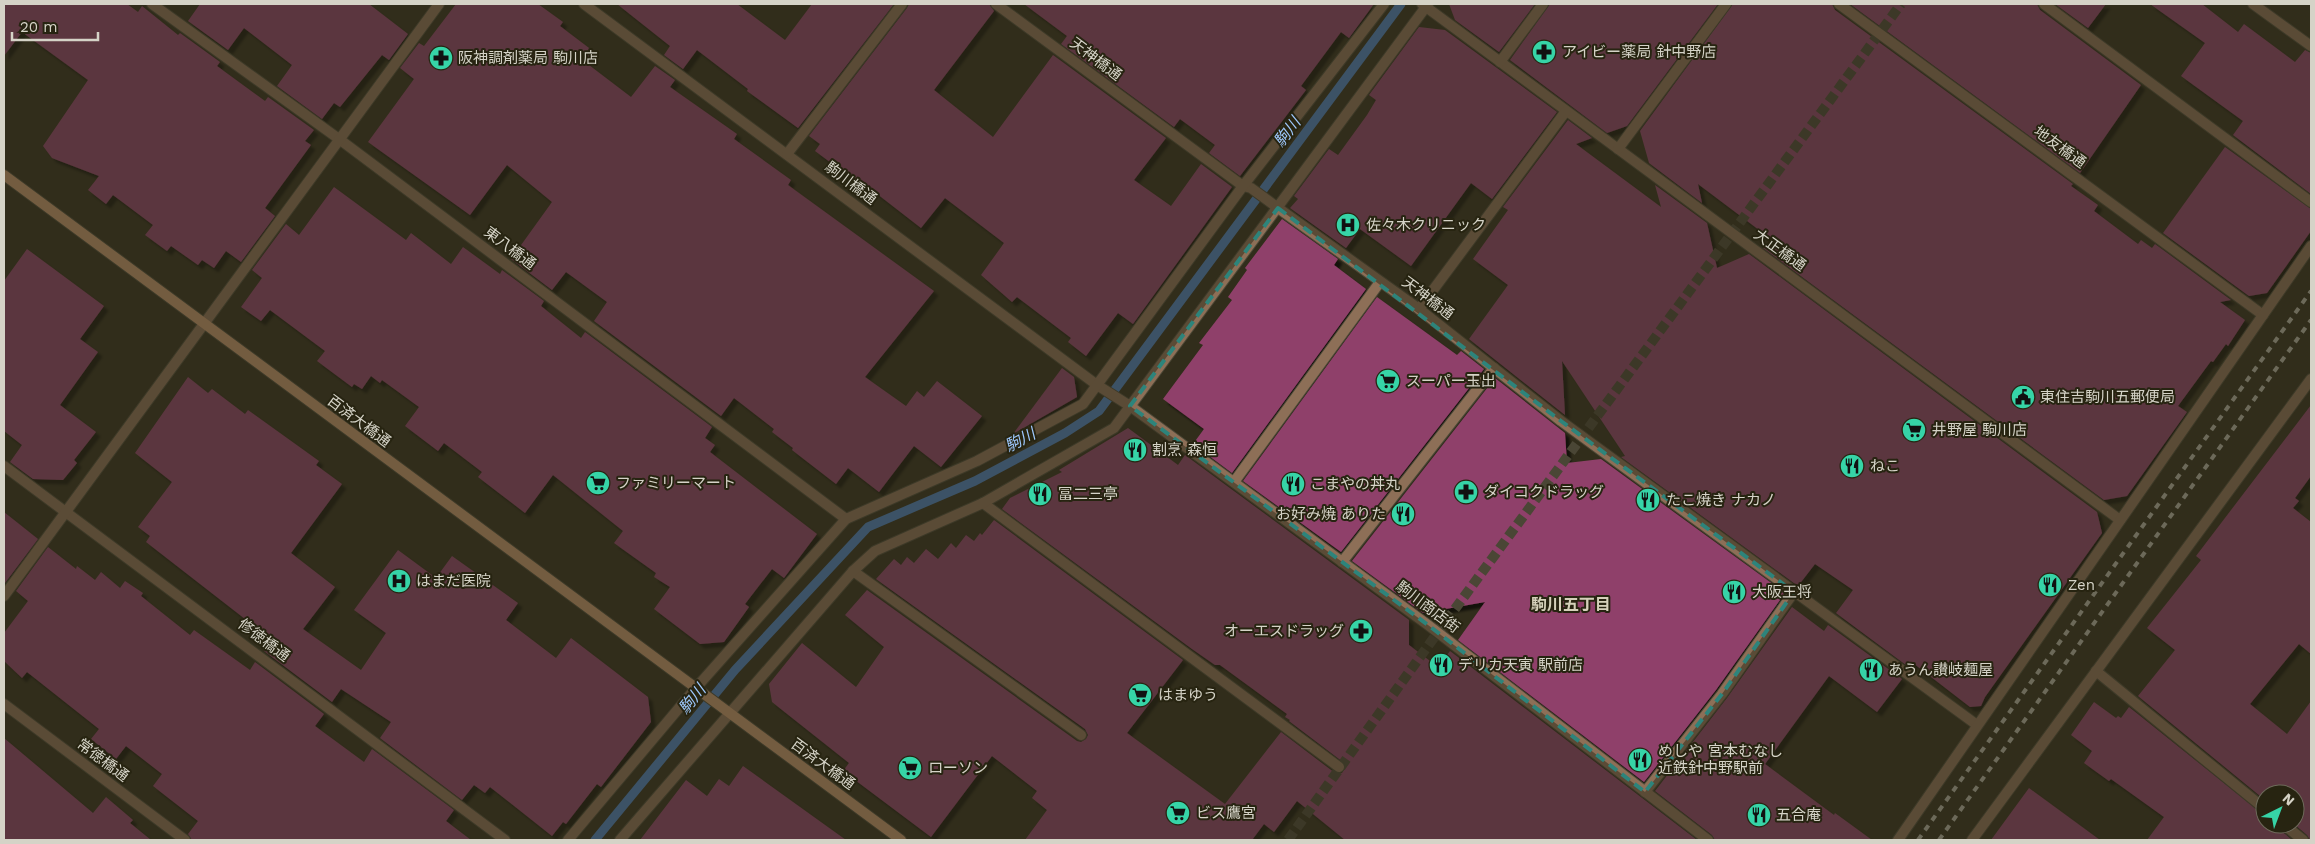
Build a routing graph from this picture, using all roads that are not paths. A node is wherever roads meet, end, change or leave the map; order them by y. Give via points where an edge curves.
1 (152, 4) edge
2 (439, 4) edge
3 (584, 4) edge
4 (902, 4) edge
5 (996, 4) edge
6 (1384, 4) edge
7 (1543, 4) edge
8 (1726, 4) edge
9 (1839, 4) edge
10 (2044, 4) edge
11 (2253, 4) edge
12 (1425, 5) edge
13 (2311, 46) edge
14 (1500, 62) junction
15 (1566, 111) junction
16 (339, 139) junction
17 (1618, 149) junction
18 (787, 154) junction
19 (4, 175) edge
20 (1247, 187) junction
21 (2311, 202) edge
22 (1276, 206) junction
23 (2311, 246) edge
24 (1380, 282) junction
25 (1418, 310) junction
26 (2264, 315) junction
27 (203, 324) junction
28 (1494, 368) junction
29 (2311, 379) edge
30 (1098, 386) junction
31 (1127, 405) junction
32 (4, 466) edge
33 (1234, 482) junction
34 (983, 503) junction
35 (67, 512) junction
36 (846, 519) junction
37 (2120, 520) junction
38 (1342, 562) junction
39 (853, 571) junction
40 (1794, 592) junction
41 (4, 596) edge
42 (2096, 671) junction
43 (696, 689) junction
44 (4, 704) edge
45 (727, 712) junction
46 (1977, 726) junction
47 (1081, 734) dead end
48 (1339, 768) dead end
49 (1645, 792) junction
50 (2255, 801) edge
51 (185, 840) edge
52 (505, 840) edge
53 (568, 840) edge
54 (620, 840) edge
55 (901, 840) edge
56 (1708, 840) edge
57 (1898, 840) edge
58 (1972, 840) edge

1 - 16 street, 東八橋通
2 - 16 street
3 - 18 street, 駒川橋通
4 - 18 street
5 - 20 street, 天神橋通
6 - 20 street
7 - 14 street
8 - 17 street
9 - 26 street, 地友橋通
10 - 21 street
11 - 13 street
12 - 14 street, 大正橋通
12 - 22 street
14 - 15 street, 大正橋通
15 - 17 street, 大正橋通
15 - 25 street
16 - 27 street
16 - 36 street, 東八橋通
17 - 37 street, 大正橋通
18 - 30 street, 駒川橋通
19 - 27 street, 百済大橋通
20 - 22 street, 天神橋通
20 - 30 street
22 - 24 street, 天神橋通
22 - 31 street
23 - 26 street
24 - 25 street, 天神橋通
24 - 33 street
25 - 28 street, 天神橋通
26 - 37 street
27 - 35 street
27 - 43 street, 百済大橋通
28 - 38 street
28 - 40 street, 天神橋通
29 - 42 street
30 - 31 street, 駒川橋通
30 - 36 street via 1083,404 977,461
31 - 33 street, 駒川商店街
31 - 34 street via 1114,428
32 - 35 street, 修徳橋通
33 - 38 street, 駒川商店街
34 - 39 street via 875,551
34 - 48 street
35 - 41 street
35 - 52 street, 修徳橋通
36 - 43 street
37 - 46 street
38 - 49 street, 駒川商店街
39 - 45 street
39 - 47 street
40 - 46 street, 天神橋通
40 - 49 street via 1722,694
42 - 50 street
42 - 58 street
43 - 45 street, 百済大橋通
43 - 53 street
44 - 51 street, 常徳橋通
45 - 54 street
45 - 55 street, 百済大橋通
46 - 57 street
49 - 56 street, 駒川商店街

